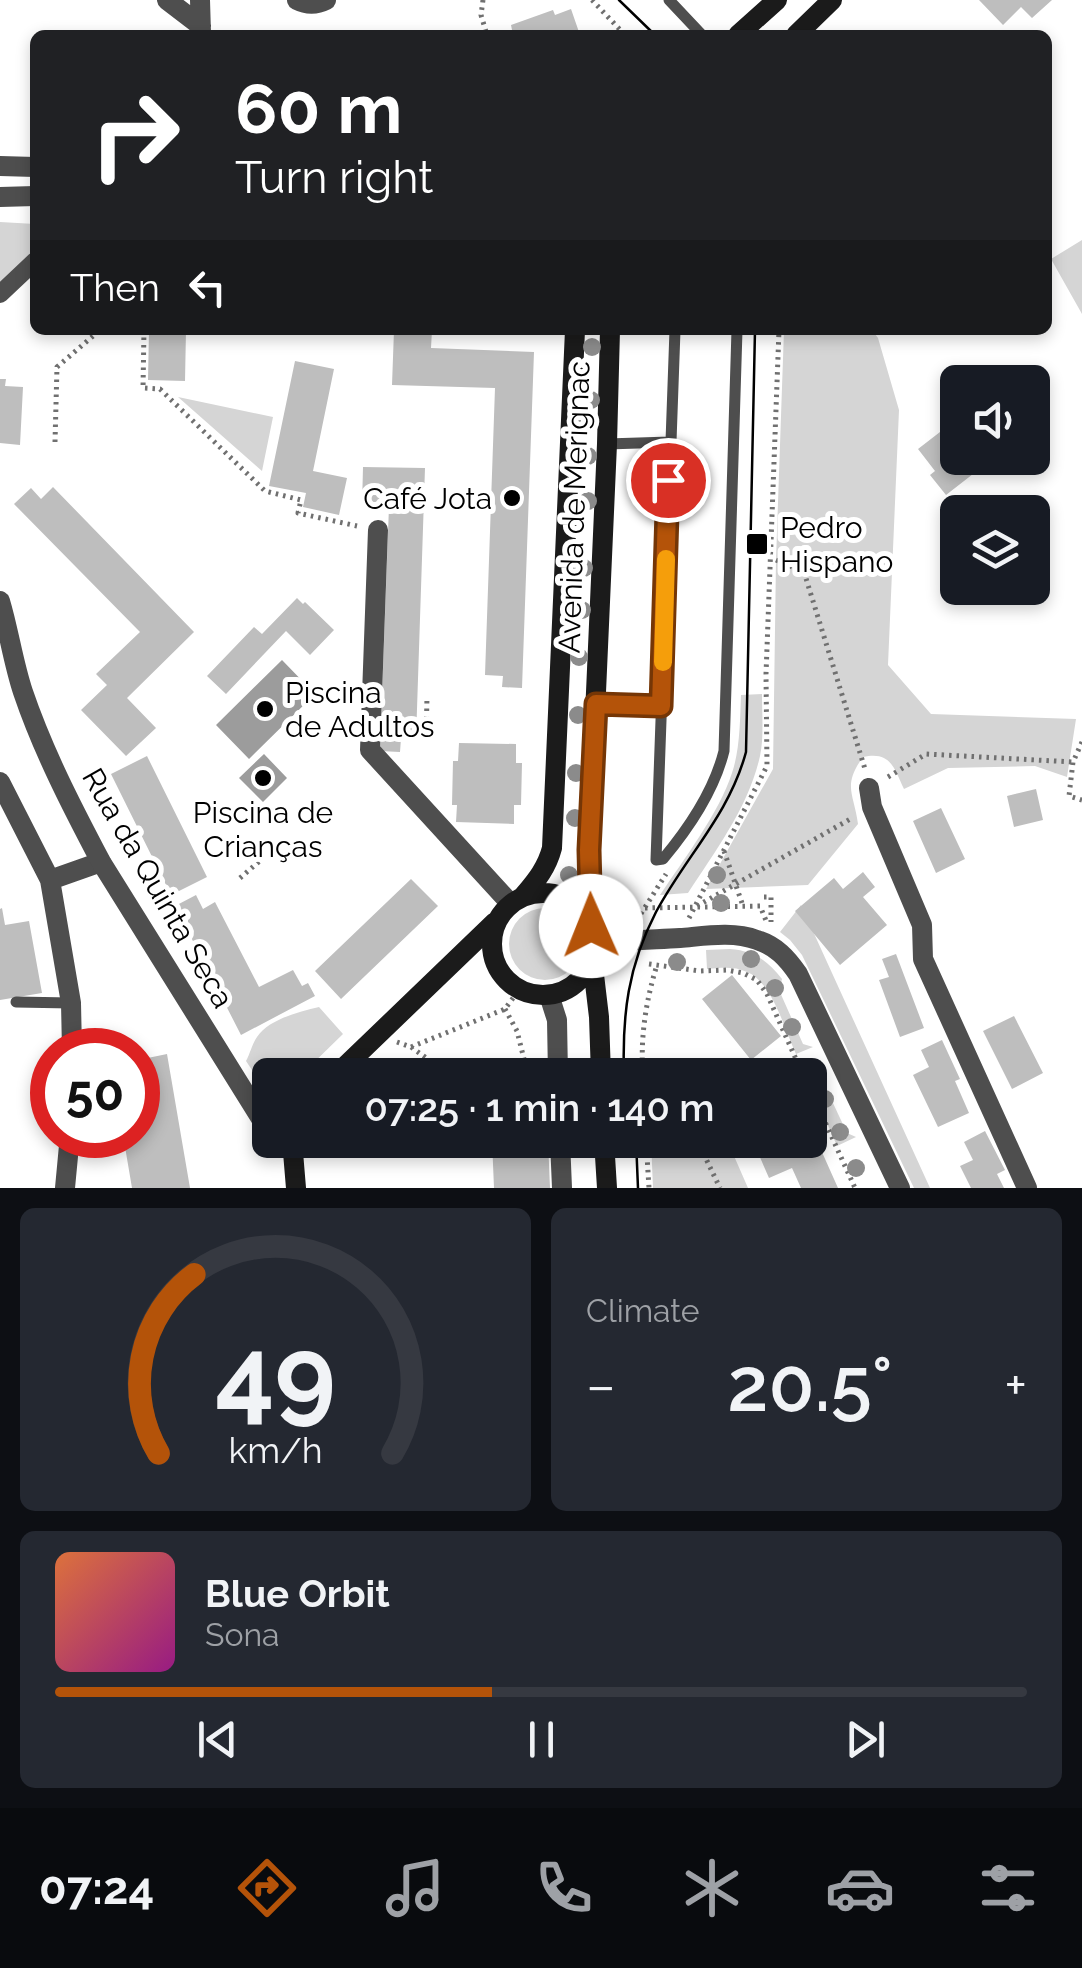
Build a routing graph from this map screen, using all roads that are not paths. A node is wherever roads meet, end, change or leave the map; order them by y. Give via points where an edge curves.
1 (167, 0) edge
2 (200, 0) edge
3 (297, 0) edge
4 (326, 0) edge
5 (670, 0) edge
6 (777, 0) edge
7 (832, 0) edge
8 (201, 30) edge
9 (697, 30) edge
10 (744, 30) edge
11 (801, 30) edge
12 (0, 166) edge
13 (30, 167) edge
14 (0, 196) edge
15 (30, 196) edge
16 (30, 266) edge
17 (0, 294) edge
18 (575, 335) edge
19 (610, 335) edge
20 (675, 335) edge
21 (737, 335) edge
22 (670, 442) junction
23 (607, 444) junction
24 (378, 530) road end
25 (0, 601) edge
26 (596, 704) junction
27 (661, 706) junction
28 (0, 782) edge
29 (871, 797) road end
30 (101, 862) junction
31 (50, 880) junction
32 (517, 899) junction
33 (496, 921) junction
34 (592, 944) junction
35 (549, 995) junction
36 (16, 1002) dead end
37 (71, 1003) junction
38 (72, 1028) edge
39 (353, 1058) edge
40 (558, 1058) edge
41 (600, 1058) edge
42 (242, 1085) junction
43 (252, 1093) edge
44 (252, 1102) edge
45 (68, 1158) edge
46 (284, 1158) edge
47 (294, 1158) edge
48 (561, 1158) edge
49 (605, 1158) edge
50 (296, 1187) edge
51 (65, 1188) edge
52 (562, 1188) edge
53 (606, 1188) edge
54 (900, 1188) edge
55 (1027, 1188) edge

1 - 8 street
2 - 8 street
3 - 4 street
5 - 9 lane
6 - 10 main road
7 - 11 main road
12 - 13 street
14 - 15 street
16 - 17 street
18 - 32 main road, Avenida de Merignac via 552,848 540,876
19 - 23 main road, Avenida de Merignac
20 - 22 lane
21 - 27 lane via 724,751 700,807 672,850 656,860
22 - 23 lane
22 - 27 lane
23 - 26 main road, Avenida de Merignac
24 - 32 street via 370,750
25 - 30 street, Rua da Quinta Seca via 39,735
26 - 27 lane
26 - 34 main road, Avenida de Merignac
28 - 31 street
29 - 55 street via 922,925 922,958
30 - 31 street
30 - 42 street, Rua da Quinta Seca
31 - 37 street
32 - 33 main road
32 - 34 main road via 540,892 572,901 584,912
33 - 35 main road via 496,968 519,990
33 - 39 main road
34 - 35 main road via 586,972
34 - 41 main road, Avenida de Merignac
34 - 54 street via 742,936 788,958
35 - 40 street
36 - 37 lane
37 - 38 street
42 - 43 street, Rua da Quinta Seca
42 - 44 street, Rua da Quinta Seca
45 - 51 street
46 - 50 street
47 - 50 main road
48 - 52 street
49 - 53 main road

